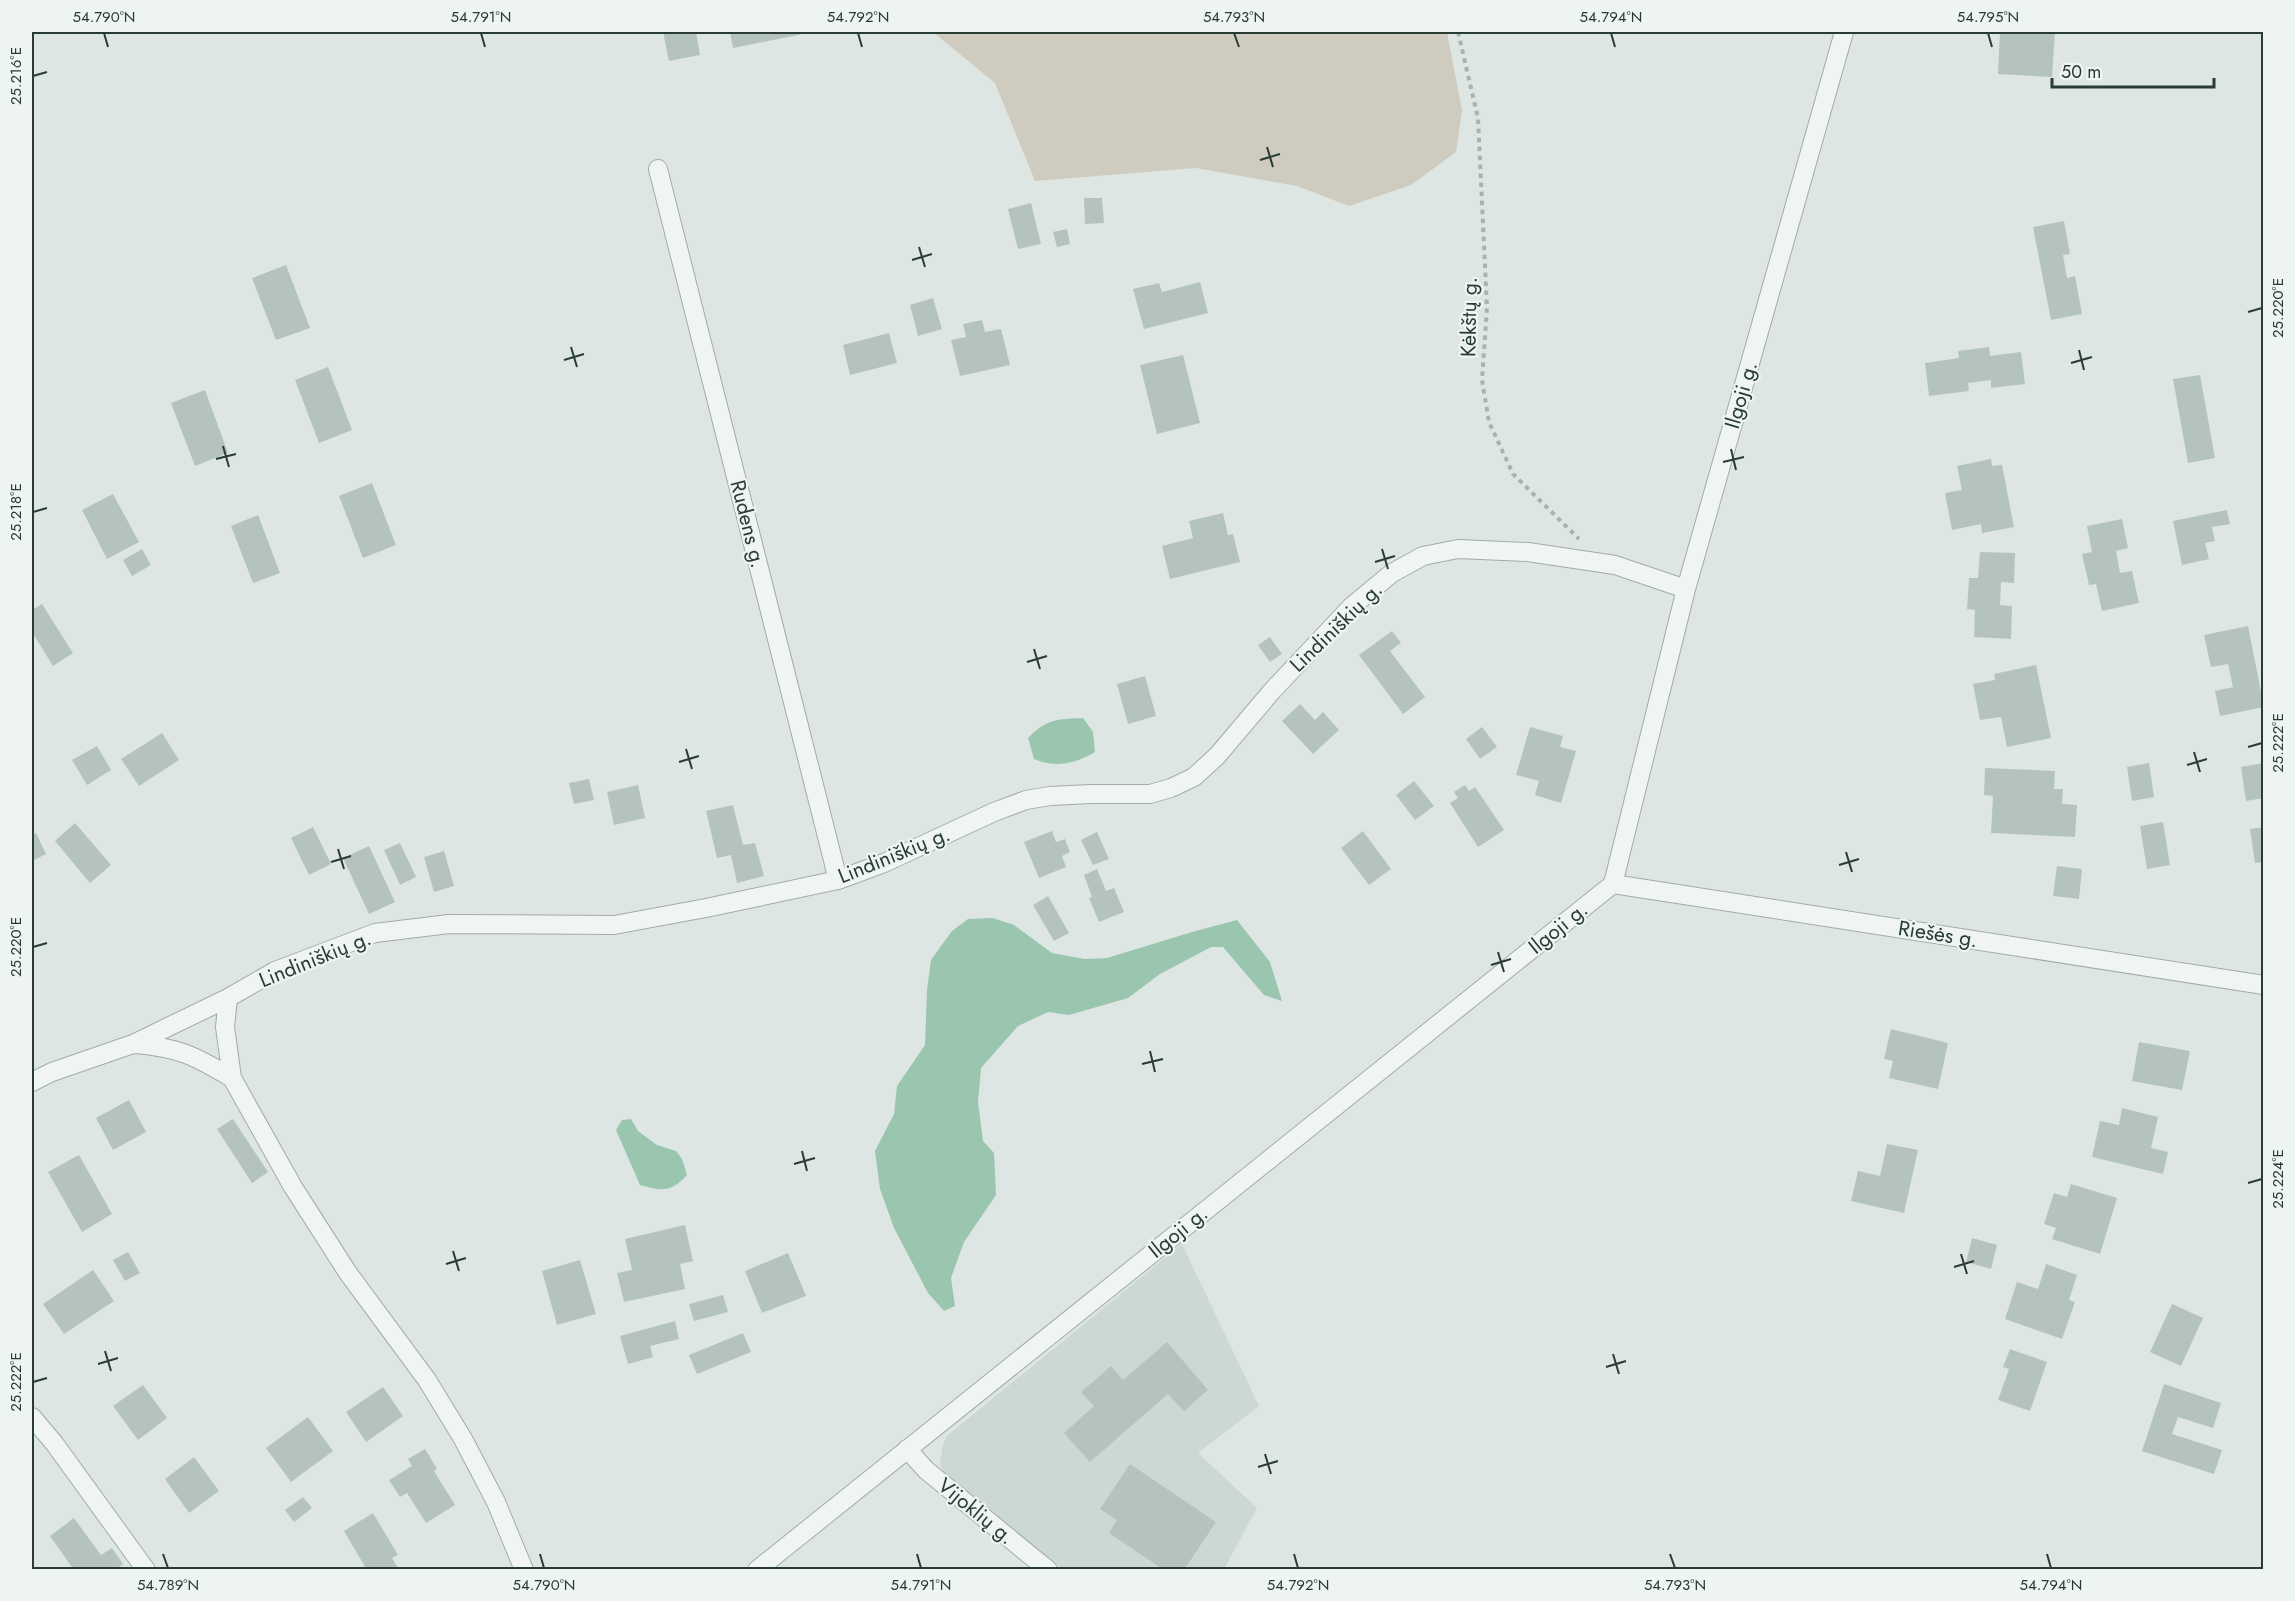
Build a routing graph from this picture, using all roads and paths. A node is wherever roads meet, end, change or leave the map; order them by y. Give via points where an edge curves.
1 (1458, 32) edge
2 (1844, 32) edge
3 (658, 169) dead end
4 (1580, 540) dead end
5 (1686, 589) junction
6 (838, 880) junction
7 (1613, 884) junction
8 (2264, 984) edge
9 (228, 998) junction
10 (133, 1044) junction
11 (232, 1078) junction
12 (32, 1082) edge
13 (32, 1417) edge
14 (907, 1449) junction
15 (146, 1569) edge
16 (524, 1569) edge
17 (757, 1569) edge
18 (1048, 1569) edge

1 - 4 path, Kėkštų g. via 1478,118 1487,308 1482,380 1489,422 1513,474
2 - 5 street, Ilgoji g.
3 - 6 street, Rudens g.
5 - 6 street, Lindiniškių g. via 1615,565 1528,552 1458,549 1424,556 1392,573 1351,607 1194,777 1150,794 1081,794 1026,800
5 - 7 street, Ilgoji g.
6 - 9 street, Lindiniškių g. via 614,925 449,924 375,933 275,971
7 - 8 street, Riešės g.
7 - 14 street, Ilgoji g.
9 - 10 street, Lindiniškių g.
9 - 11 street via 225,1027
10 - 11 street via 167,1047 194,1055
10 - 12 street, Lindiniškių g.
11 - 16 street via 341,1264 427,1380 463,1439 496,1502
13 - 15 street
14 - 17 street, Ilgoji g.
14 - 18 street, Vijoklių g. via 926,1470

